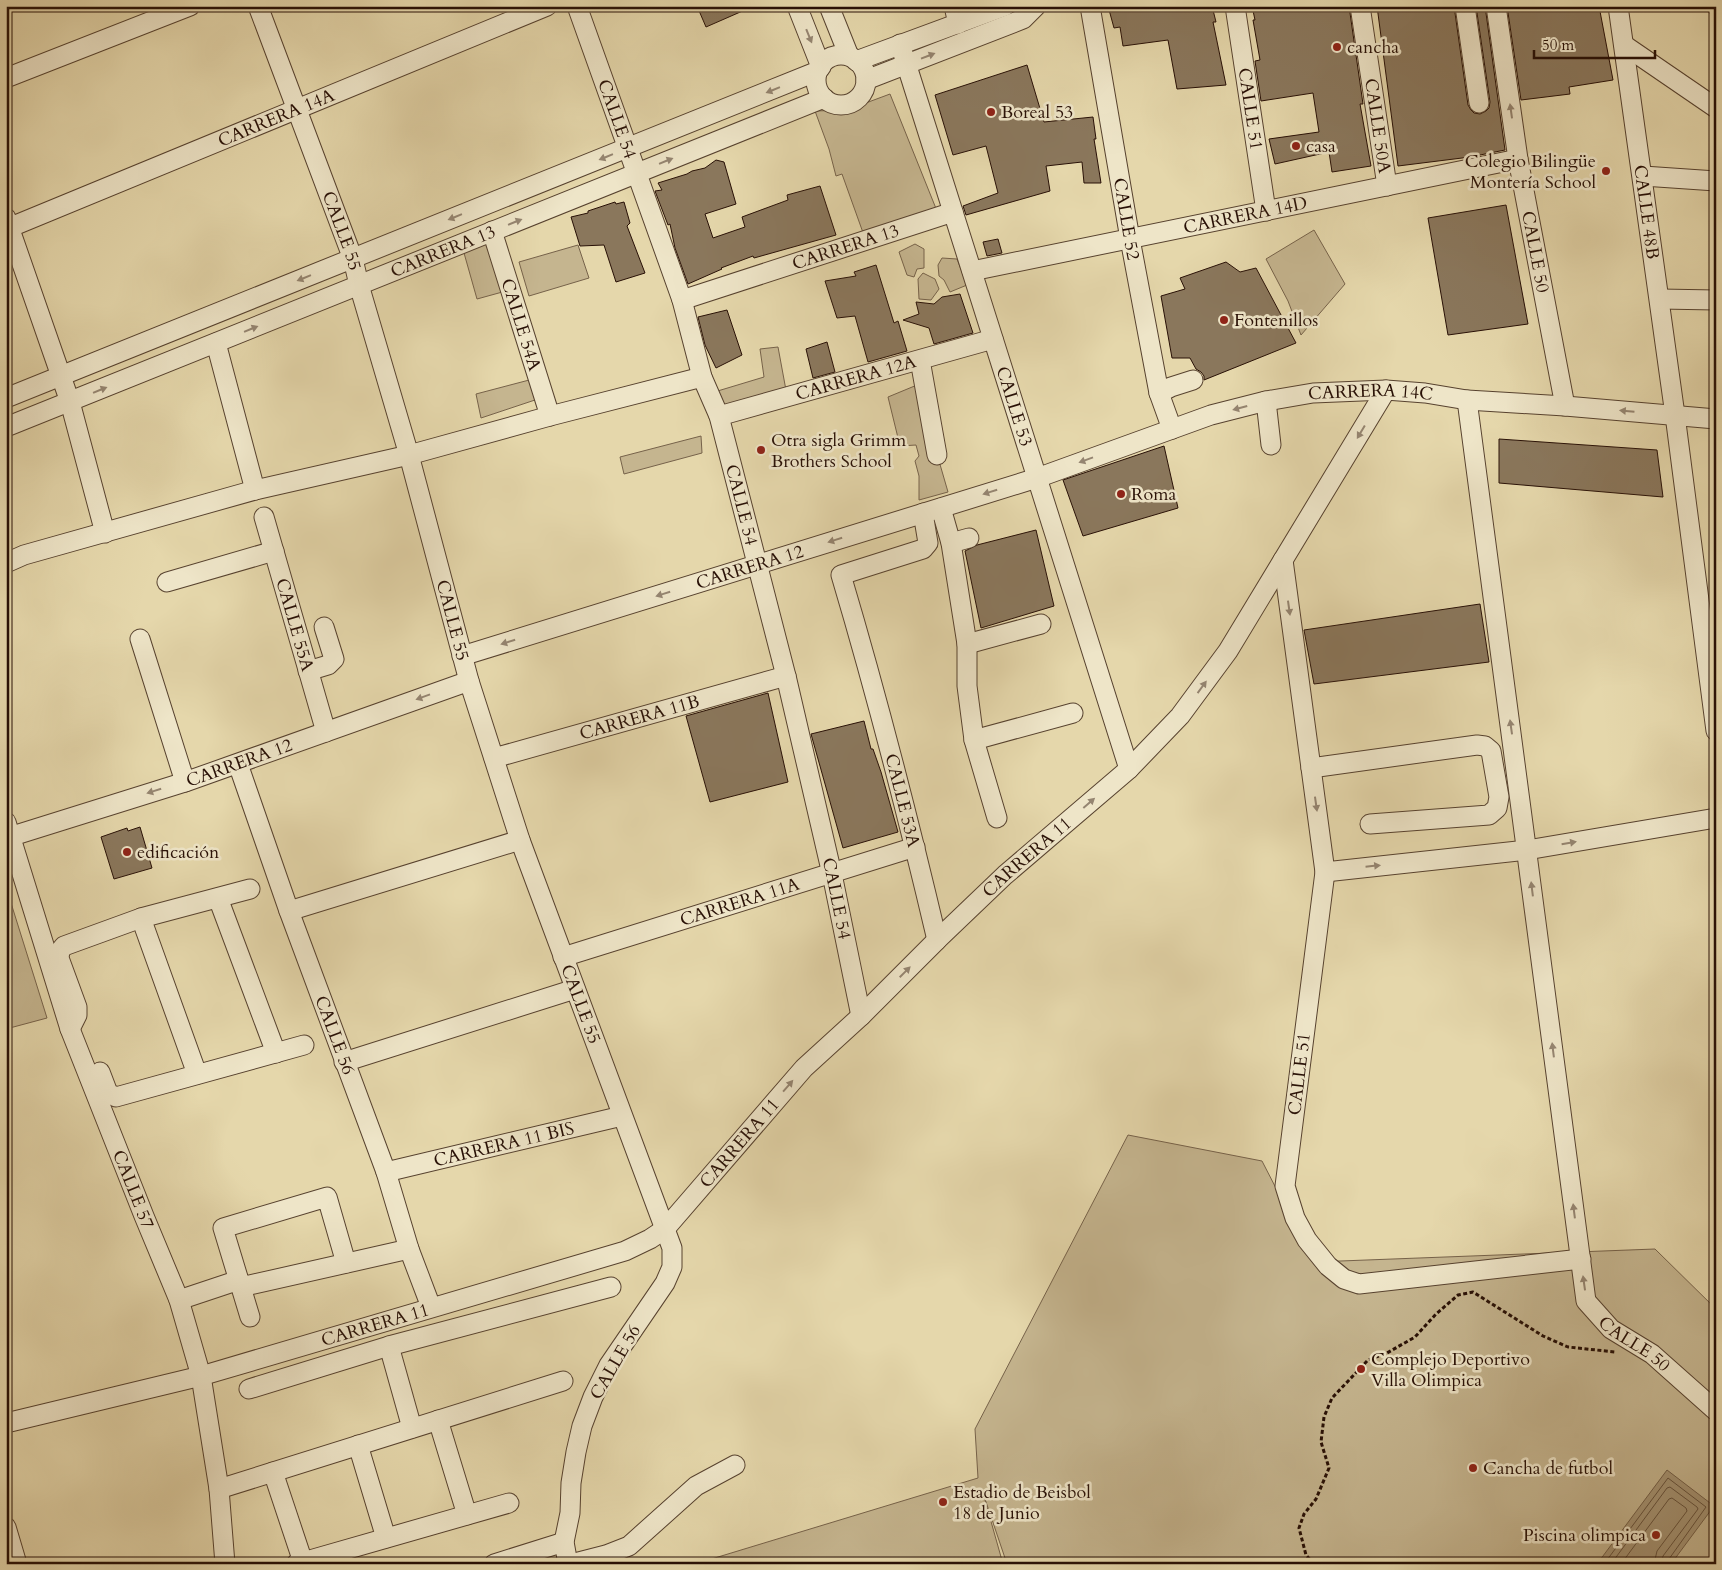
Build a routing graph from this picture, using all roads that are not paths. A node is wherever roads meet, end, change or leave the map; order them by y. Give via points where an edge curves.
1 (190, 6) edge
2 (258, 6) edge
3 (547, 6) edge
4 (576, 6) edge
5 (797, 6) edge
6 (830, 6) edge
7 (1005, 6) edge
8 (1036, 6) edge
9 (1090, 6) edge
10 (1235, 6) edge
11 (1360, 6) edge
12 (1465, 6) edge
13 (1496, 6) edge
14 (1618, 6) edge
15 (956, 15) edge
16 (900, 44) junction
17 (1624, 44) junction
18 (853, 59) junction
19 (906, 64) junction
20 (820, 69) junction
21 (6, 78) edge
22 (866, 80) junction
23 (824, 98) junction
24 (1478, 103) dead end
25 (1716, 108) edge
26 (296, 110) junction
27 (628, 148) junction
28 (1518, 159) junction
29 (636, 173) junction
30 (1643, 176) junction
31 (1716, 181) edge
32 (1387, 186) junction
33 (1266, 211) junction
34 (953, 212) junction
35 (8, 225) edge
36 (492, 231) junction
37 (1130, 239) junction
38 (353, 259) junction
39 (972, 271) junction
40 (359, 285) junction
41 (1660, 299) junction
42 (682, 300) junction
43 (1716, 300) edge
44 (993, 339) junction
45 (216, 343) junction
46 (920, 360) junction
47 (62, 376) junction
48 (702, 377) junction
49 (1193, 380) dead end
50 (1386, 390) junction
51 (1159, 393) junction
52 (6, 398) edge
53 (1467, 400) junction
54 (1266, 401) junction
55 (70, 402) junction
56 (1564, 406) junction
57 (550, 416) junction
58 (719, 416) junction
59 (1675, 416) junction
60 (1716, 419) edge
61 (6, 427) edge
62 (1172, 430) junction
63 (1271, 445) dead end
64 (409, 455) junction
65 (936, 455) dead end
66 (1037, 478) junction
67 (255, 490) junction
68 (932, 510) junction
69 (264, 517) dead end
70 (105, 533) junction
71 (969, 538) dead end
72 (951, 543) junction
73 (274, 551) junction
74 (1283, 560) junction
75 (6, 563) edge
76 (757, 565) junction
77 (167, 582) dead end
78 (1041, 624) dead end
79 (324, 627) dead end
80 (140, 639) dead end
81 (967, 644) junction
82 (462, 656) junction
83 (308, 671) junction
84 (786, 676) junction
85 (469, 681) junction
86 (1072, 713) dead end
87 (326, 732) junction
88 (1716, 732) edge
89 (974, 740) junction
90 (494, 758) junction
91 (238, 764) junction
92 (1311, 768) junction
93 (1128, 769) junction
94 (185, 782) junction
95 (997, 818) dead end
96 (1716, 818) edge
97 (1370, 824) dead end
98 (8, 832) edge
99 (520, 840) junction
100 (915, 847) junction
101 (1527, 850) junction
102 (1325, 872) junction
103 (832, 874) junction
104 (250, 889) dead end
105 (218, 898) junction
106 (289, 911) junction
107 (140, 918) junction
108 (937, 940) junction
109 (564, 957) junction
110 (575, 988) junction
111 (861, 1016) junction
112 (70, 1029) junction
113 (304, 1045) dead end
114 (78, 1047) junction
115 (276, 1053) junction
116 (344, 1062) junction
117 (197, 1074) junction
118 (622, 1116) junction
119 (386, 1172) junction
120 (665, 1229) junction
121 (410, 1249) junction
122 (1580, 1259) junction
123 (346, 1263) junction
124 (240, 1284) junction
125 (611, 1287) dead end
126 (179, 1300) junction
127 (431, 1307) junction
128 (250, 1317) dead end
129 (388, 1346) junction
130 (202, 1376) junction
131 (563, 1381) dead end
132 (249, 1389) dead end
133 (1716, 1411) edge
134 (438, 1420) junction
135 (6, 1423) edge
136 (412, 1428) junction
137 (358, 1445) junction
138 (735, 1465) dead end
139 (272, 1472) junction
140 (219, 1489) junction
141 (509, 1503) dead end
142 (468, 1515) junction
143 (6, 1527) edge
144 (386, 1538) junction
145 (564, 1542) junction
146 (300, 1563) edge
147 (17, 1564) edge
148 (225, 1564) edge
149 (494, 1564) edge
150 (569, 1564) edge

1 - 21 street
2 - 26 street, CALLE 55
3 - 26 street, CARRERA 14A
4 - 27 street, CALLE 54
5 -> 20 street
6 - 18 street
7 - 15 street
19 -> 8 street via 1023,19
9 - 37 street, CALLE 52
10 - 33 street, CALLE 51
11 - 32 street, CALLE 50A
12 - 24 street
28 -> 13 street, CALLE 50
14 - 17 street, CALLE 48B
15 - 16 street
16 - 18 street
16 - 19 street, CALLE 53
17 - 25 street
17 - 30 street, CALLE 48B
18 - 20 street via 833,57
18 - 22 street via 865,73
19 - 22 street
19 - 34 street, CALLE 53
20 - 23 street via 816,81
20 -> 27 street, CARRERA 13
22 - 23 street via 861,96 855,102 838,105
29 -> 23 street, CARRERA 13
26 - 35 street, CARRERA 14A
26 - 38 street, CALLE 55
27 - 29 street, CALLE 54
27 -> 38 street, CARRERA 13
28 - 32 street, CARRERA 14D
28 - 56 street, CALLE 50
36 -> 29 street, CARRERA 13
29 - 42 street, CALLE 54
30 - 31 street
30 - 41 street, CALLE 48B
32 - 33 street, CARRERA 14D
33 - 37 street, CARRERA 14D
34 - 39 street, CALLE 53
34 - 42 street, CARRERA 13
35 - 47 street
36 - 40 street, CARRERA 13
36 - 57 street, CALLE 54A
37 - 39 street, CARRERA 14D
37 - 51 street, CALLE 52
38 - 40 street, CALLE 55
38 -> 47 street, CARRERA 13
39 - 44 street, CALLE 53
45 -> 40 street, CARRERA 13
40 - 64 street, CALLE 55
41 - 43 street
41 - 59 street, CALLE 48B
42 - 48 street, CALLE 54
44 - 46 street, CARRERA 12A
44 - 66 street, CALLE 53
55 -> 45 street, CARRERA 13
45 - 67 street
46 - 58 street, CARRERA 12A
46 - 65 street
47 - 52 street, CARRERA 13
47 - 55 street
48 - 57 street
48 - 58 street, CALLE 54
49 - 51 street
50 - 53 street, CARRERA 14C
50 - 54 street, CARRERA 14C via 1313,393
50 -> 74 street, CARRERA 11
51 - 62 street, CALLE 52
53 - 56 street, CARRERA 14C
101 -> 53 street, CALLE 50
54 -> 62 street, CARRERA 14C via 1212,415
54 - 63 street
55 - 61 street, CARRERA 13
55 - 70 street
59 -> 56 street, CARRERA 14C
57 - 64 street
58 - 76 street, CALLE 54
59 - 60 street, CARRERA 14C
59 - 88 street, CALLE 48B
62 -> 66 street, CARRERA 14C
64 - 67 street
64 - 82 street, CALLE 55
66 -> 68 street, CARRERA 12
66 - 93 street, CALLE 53
67 - 70 street
68 - 72 street
68 -> 76 street, CARRERA 12
68 - 100 street, CALLE 53A via 928,543 923,550 841,575
69 - 73 street, CALLE 55A
70 - 75 street
71 - 72 street
72 - 81 street
73 - 77 street
73 - 83 street, CALLE 55A
74 -> 92 street, CALLE 51
93 -> 74 street, CARRERA 11 via 1180,716 1228,651
76 -> 82 street, CARRERA 12
76 - 84 street, CALLE 54
78 - 81 street
79 - 83 street via 334,659 328,665
80 - 94 street
81 - 89 street via 967,686
82 - 85 street, CALLE 55
83 - 87 street, CALLE 55A
84 - 90 street, CARRERA 11B
84 - 103 street, CALLE 54
85 -> 87 street, CARRERA 12
85 - 90 street, CALLE 55
86 - 89 street
87 - 91 street, CARRERA 12
89 - 95 street
90 - 99 street, CALLE 55
91 - 94 street, CARRERA 12
91 - 106 street, CALLE 56
92 - 97 street via 1477,745 1491,750 1499,797 1497,808 1489,815
92 -> 102 street, CALLE 51
108 -> 93 street, CARRERA 11 via 1005,875
94 -> 98 street, CARRERA 12
101 -> 96 street
98 - 112 street, CALLE 57
99 - 106 street
99 - 109 street, CALLE 55
100 - 103 street, CARRERA 11A
100 - 108 street, CALLE 53A
102 -> 101 street
122 -> 101 street, CALLE 50
102 - 122 street, CALLE 51 via 1285,1186 1295,1218 1307,1240 1328,1266 1344,1279 1359,1284
103 - 109 street, CARRERA 11A
103 - 111 street, CALLE 54
104 - 105 street
105 - 107 street
105 - 115 street
106 - 116 street, CALLE 56
107 - 112 street via 64,946 60,951 59,958 77,1007 78,1015
107 - 117 street
111 -> 108 street, CARRERA 11
109 - 110 street, CALLE 55
110 - 116 street
110 - 118 street, CALLE 55
120 -> 111 street, CARRERA 11 via 804,1068
112 - 114 street, CALLE 57
113 - 115 street
114 - 117 street via 88,1047 92,1052 108,1093 116,1097
114 - 126 street, CALLE 57
115 - 117 street
116 - 119 street, CALLE 56
118 - 119 street, CARRERA 11 BIS
118 - 120 street, CALLE 55
119 - 121 street, CALLE 56
120 - 127 street, CARRERA 11 via 625,1251
120 - 145 street, CALLE 56 via 672,1248 672,1267 665,1283 609,1365 582,1426
121 - 123 street
121 - 127 street, CALLE 56
133 -> 122 street, CALLE 50 via 1652,1354 1611,1328 1586,1301
123 - 124 street
123 - 124 street via 327,1197 223,1228
124 - 126 street
124 - 128 street
125 - 129 street
126 - 130 street, CALLE 57
127 - 130 street, CARRERA 11
129 - 132 street
129 - 136 street
130 - 135 street, CARRERA 11
130 - 140 street, CALLE 57
131 - 134 street
134 - 136 street
134 - 142 street
136 - 137 street
137 - 139 street
137 - 144 street
138 - 150 street via 696,1486 630,1546
139 - 140 street
139 - 146 street
140 - 148 street, CALLE 57
141 - 142 street
142 - 144 street
143 - 147 street
144 - 146 street
145 - 149 street
145 - 150 street, CALLE 56

